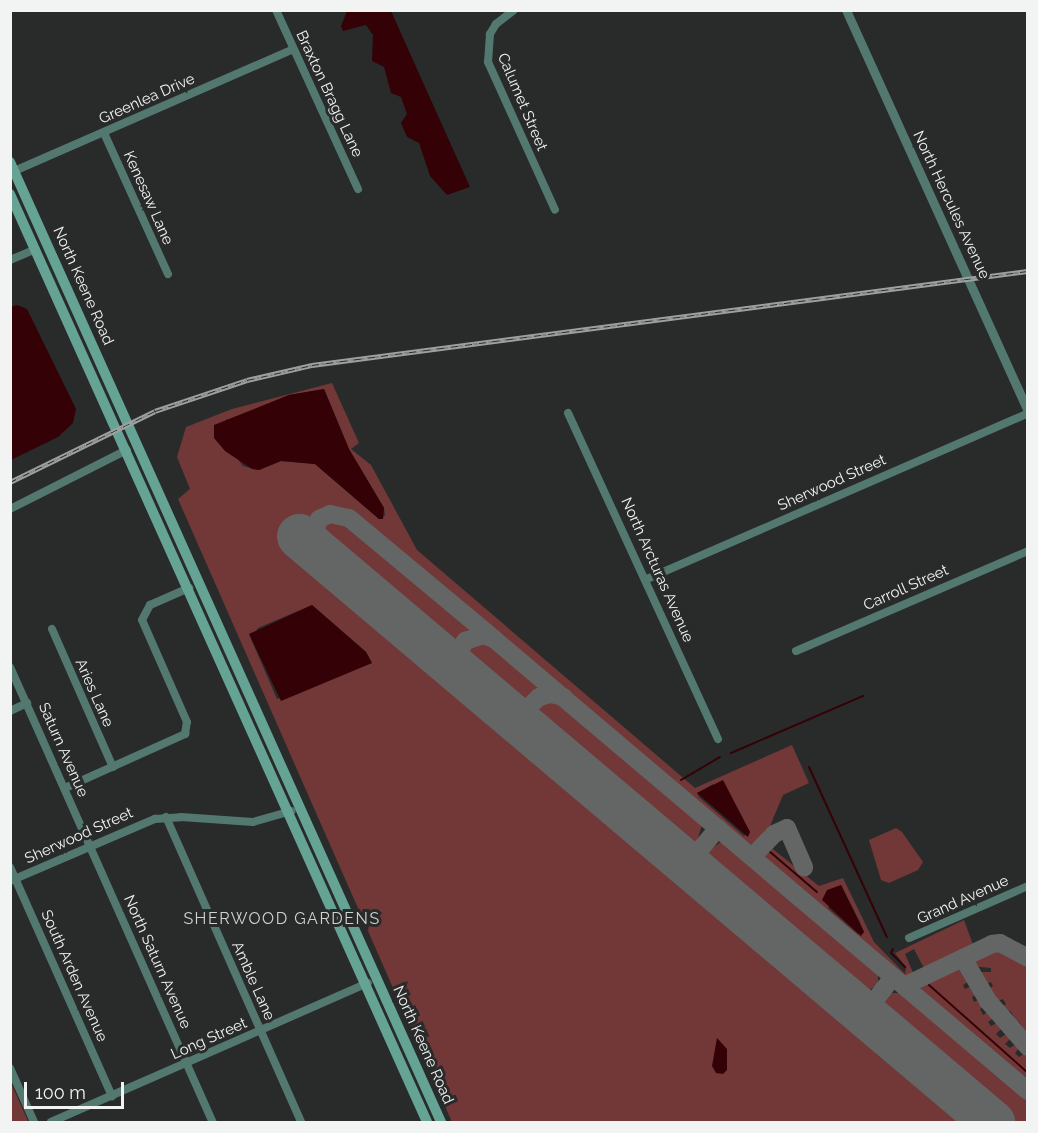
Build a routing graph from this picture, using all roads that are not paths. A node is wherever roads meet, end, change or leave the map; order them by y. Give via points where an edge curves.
1 (276, 10) edge
2 (514, 10) edge
3 (846, 10) edge
4 (293, 49) junction
5 (104, 133) junction
6 (12, 168) edge
7 (358, 189) dead end
8 (10, 194) edge
9 (555, 210) dead end
10 (36, 249) junction
11 (10, 260) edge
12 (168, 274) dead end
13 (1028, 412) edge
14 (568, 413) dead end
15 (127, 450) junction
16 (10, 509) edge
17 (1028, 551) edge
18 (647, 579) junction
19 (189, 588) junction
20 (52, 629) dead end
21 (796, 651) dead end
22 (10, 667) edge
23 (27, 703) junction
24 (10, 711) edge
25 (718, 739) dead end
26 (113, 767) junction
27 (65, 788) junction
28 (301, 807) junction
29 (289, 812) junction
30 (166, 817) junction
31 (90, 845) junction
32 (10, 867) edge
33 (13, 880) edge
34 (1028, 886) edge
35 (909, 938) dead end
36 (378, 979) junction
37 (366, 984) junction
38 (261, 1031) junction
39 (187, 1063) junction
40 (10, 1068) edge
41 (112, 1096) junction
42 (34, 1122) edge
43 (51, 1122) edge
44 (213, 1122) edge
45 (302, 1122) edge
46 (427, 1122) edge
47 (441, 1122) edge

1 - 4 street, Braxton Bragg Lane
2 - 9 street, Calumet Street via 490,34 488,62
3 - 13 street, North Hercules Avenue
4 - 5 street, Greenlea Drive
4 - 7 street, Braxton Bragg Lane
5 - 6 street, Greenlea Drive
5 - 12 street, Kenesaw Lane
6 - 28 main road, North Keene Road
8 - 10 main road, North Keene Road
10 - 11 street
10 - 15 main road, North Keene Road
13 - 18 street, Sherwood Street
14 - 18 street, North Arcturas Avenue
15 - 16 street
15 - 19 main road, North Keene Road
17 - 21 street, Carroll Street
18 - 25 street, North Arcturas Avenue
19 - 26 street via 150,605 142,620 188,730 180,738
19 - 29 main road, North Keene Road
20 - 26 street, Aries Lane
22 - 23 street, Saturn Avenue
23 - 24 street
23 - 27 street, Saturn Avenue
26 - 27 street
27 - 31 street, Saturn Avenue
28 - 29 street, Sherwood Street
28 - 36 main road, North Keene Road
29 - 30 street, Sherwood Street via 253,822
29 - 37 main road, North Keene Road
30 - 31 street, Sherwood Street
30 - 38 street, Amble Lane
31 - 33 street, Sherwood Street
31 - 39 street, North Saturn Avenue
32 - 33 street, South Arden Avenue
33 - 41 street, South Arden Avenue
34 - 35 street, Grand Avenue
36 - 37 street, Long Street
36 - 47 main road, North Keene Road
37 - 38 street, Long Street
37 - 46 main road, North Keene Road
38 - 39 street, Long Street
38 - 45 street, Amble Lane
39 - 41 street, Long Street
39 - 44 street, North Saturn Avenue
40 - 42 street
41 - 43 street, Long Street

